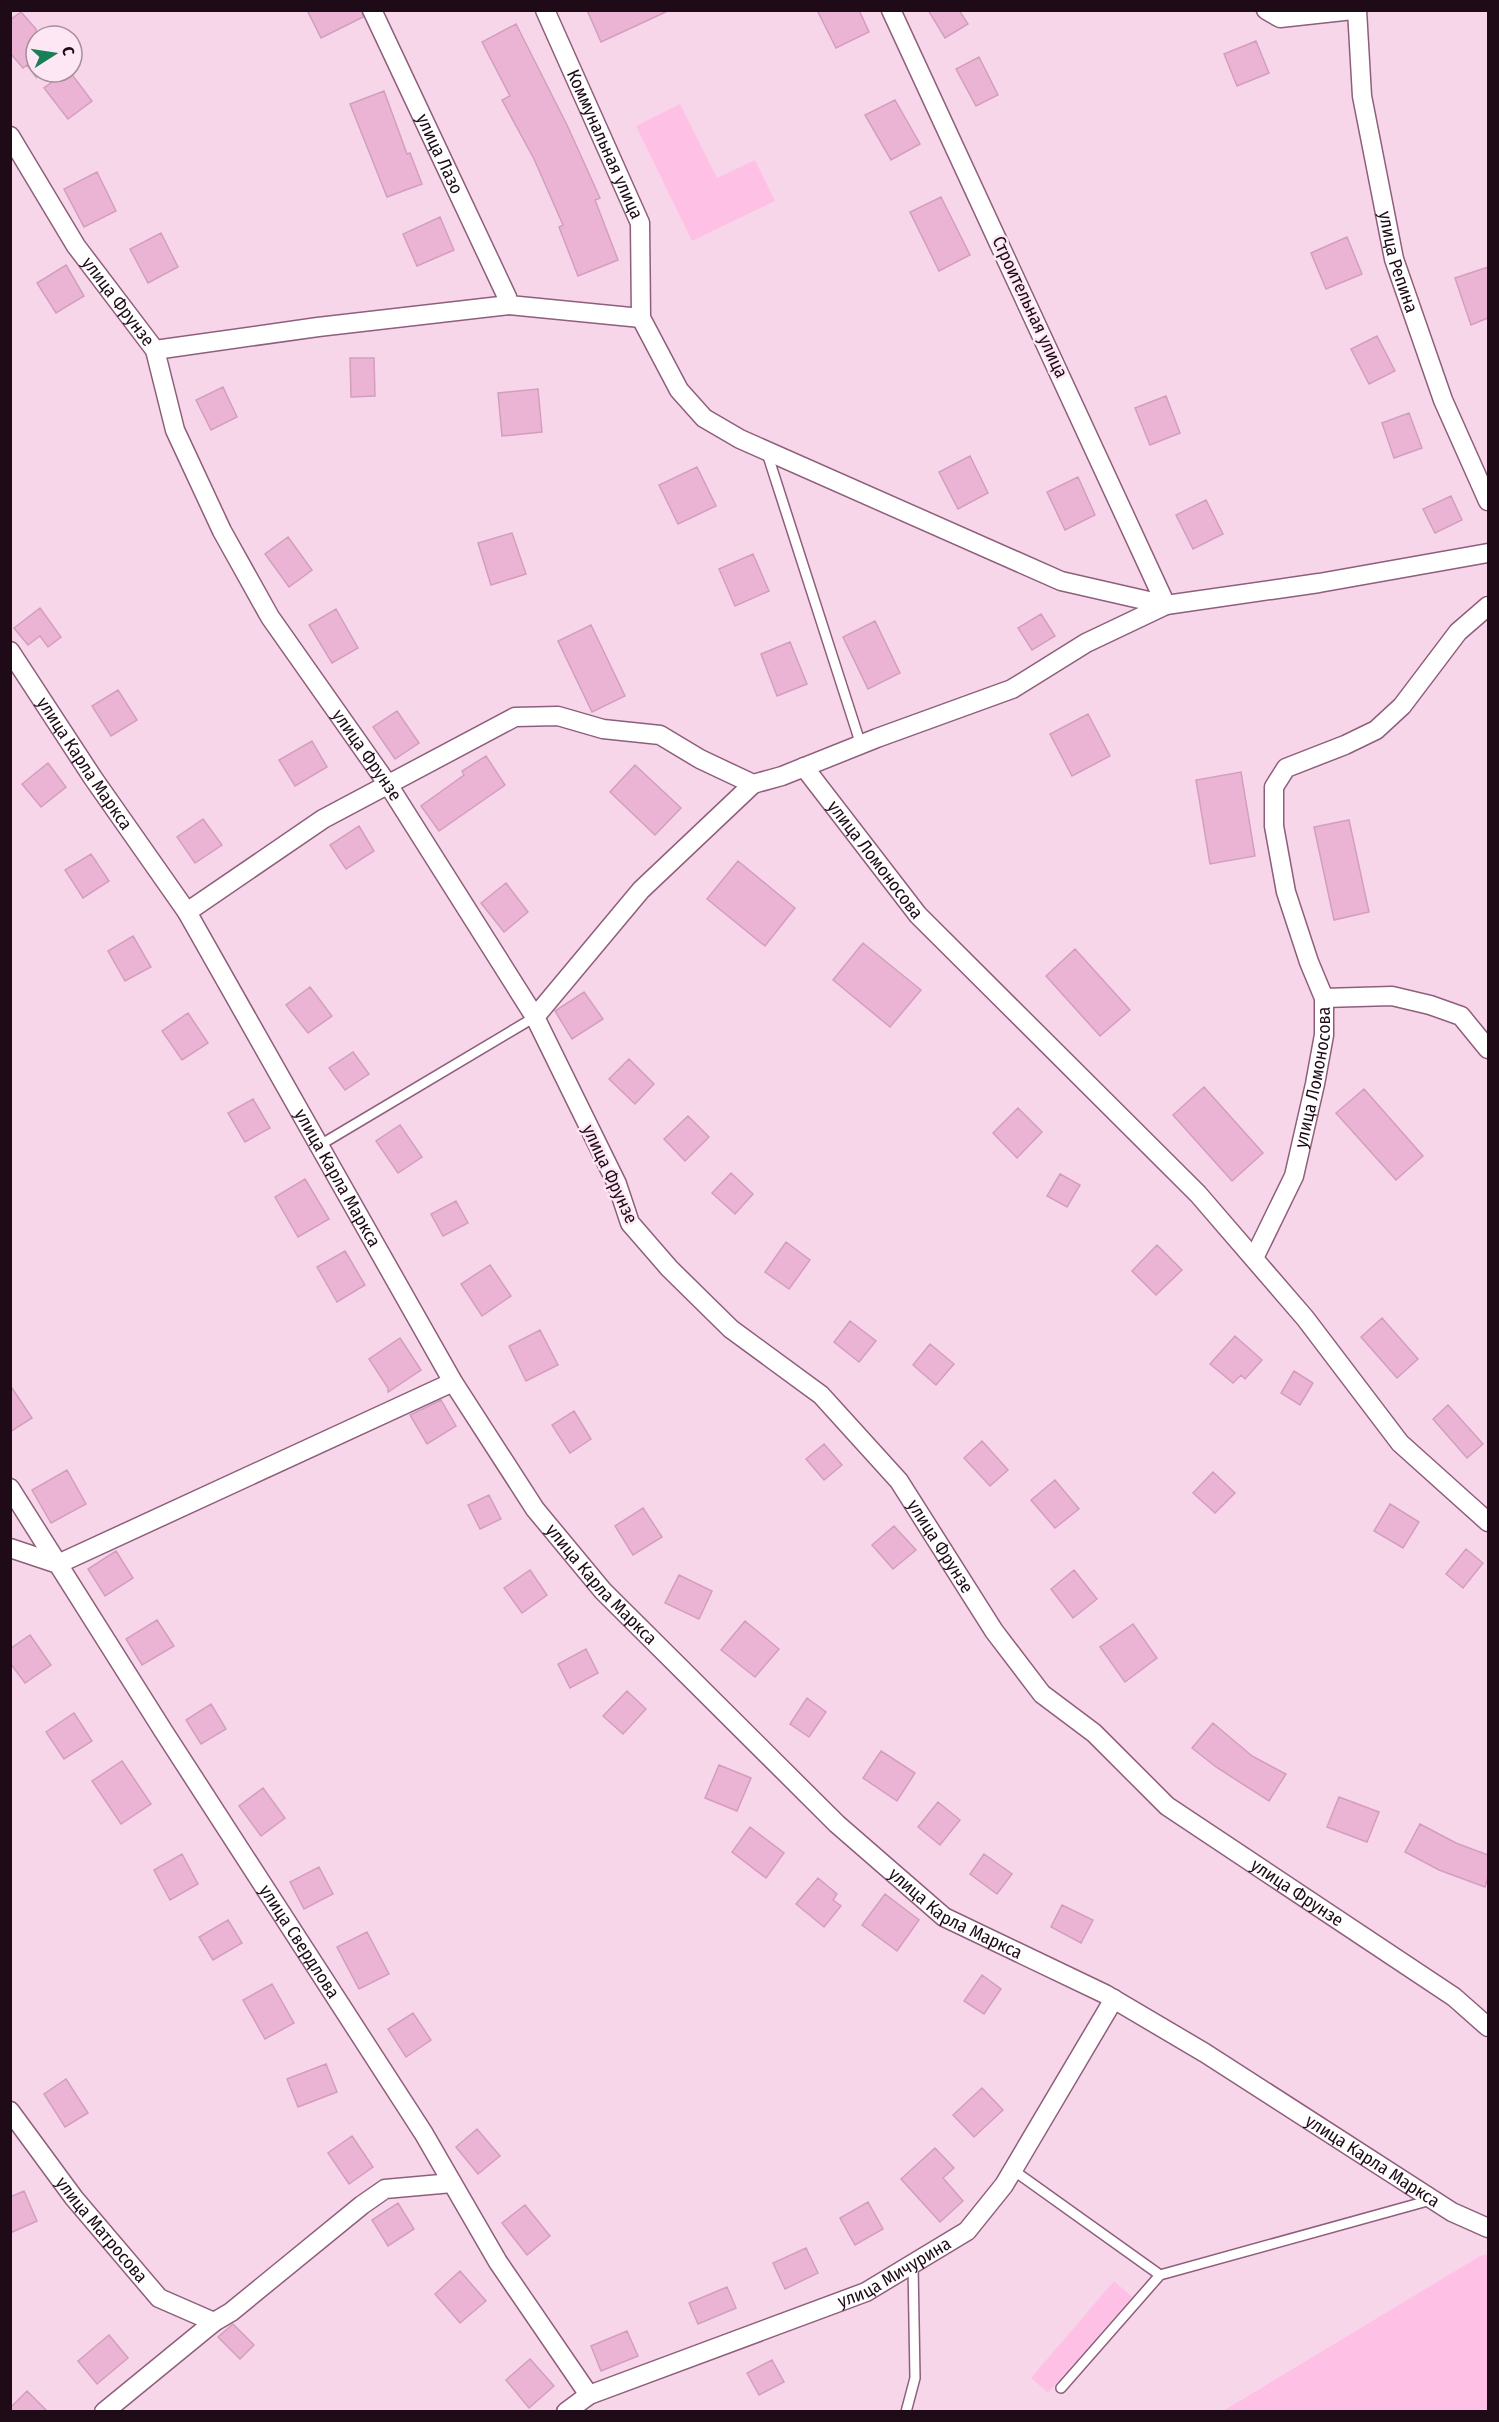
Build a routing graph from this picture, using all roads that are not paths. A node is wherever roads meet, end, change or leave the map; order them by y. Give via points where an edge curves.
1 (372, 10) edge
2 (545, 10) edge
3 (891, 10) edge
4 (1266, 10) edge
5 (1355, 10) edge
6 (10, 136) edge
7 (508, 301) junction
8 (641, 318) junction
9 (155, 350) junction
10 (766, 451) junction
11 (1488, 501) edge
12 (1488, 553) edge
13 (1166, 605) junction
14 (1488, 606) edge
15 (10, 651) edge
16 (861, 745) junction
17 (804, 767) junction
18 (753, 784) junction
19 (389, 786) junction
20 (187, 912) junction
21 (1324, 998) junction
22 (535, 1017) junction
23 (1488, 1049) edge
24 (320, 1145) junction
25 (1254, 1258) junction
26 (453, 1382) junction
27 (10, 1488) edge
28 (1488, 1522) edge
29 (10, 1548) edge
30 (58, 1564) junction
31 (1114, 1999) junction
32 (1488, 2027) edge
33 (10, 2111) edge
34 (1013, 2170) junction
35 (452, 2183) junction
36 (1433, 2200) junction
37 (1488, 2229) edge
38 (913, 2264) junction
39 (1160, 2275) junction
40 (214, 2322) junction
41 (1061, 2388) dead end
42 (589, 2395) junction
43 (104, 2412) edge
44 (566, 2412) edge
45 (906, 2412) edge

1 - 7 street, улица Лазо
2 - 8 street, Коммунальная улица via 640,223
3 - 13 street, Строительная улица
4 - 5 street, улица Репина via 1280,18
5 - 11 street, улица Репина via 1362,96 1394,259 1443,400
6 - 9 street, улица Фрунзе via 76,246
7 - 8 street
7 - 9 street
8 - 10 street via 679,390 704,418
9 - 19 street, улица Фрунзе via 175,430 222,531 270,617
10 - 13 street via 1061,581
10 - 16 lane
12 - 13 street
13 - 16 street via 1086,643 1012,689
14 - 21 street, улица Ломоносова via 1458,632 1402,706 1376,730 1286,768 1274,787 1274,825 1286,892
15 - 20 street, улица Карла Маркса
16 - 17 street
17 - 18 street
17 - 25 street, улица Ломоносова via 918,915 1198,1194
18 - 19 street via 660,735 603,729 558,716 515,717
18 - 22 street via 640,890
19 - 20 street via 323,819
19 - 22 street, улица Фрунзе
20 - 24 street, улица Карла Маркса
21 - 23 street via 1392,996 1430,1005 1461,1016
21 - 25 street, улица Ломоносова via 1316,1084 1294,1176
22 - 24 lane
22 - 32 street, улица Фрунзе via 616,1184 630,1223 731,1329 820,1395 899,1481 994,1631 1042,1694 1094,1733 1167,1806 1454,1997
24 - 26 street, улица Карла Маркса
25 - 28 street, улица Ломоносова via 1400,1443
26 - 30 street
26 - 31 street, улица Карла Маркса via 535,1509 603,1591 837,1824 944,1917
27 - 30 street, улица Свердлова
29 - 30 street
30 - 35 street, улица Свердлова
31 - 34 street, улица Мичурина
31 - 36 street, улица Карла Маркса via 1215,2059
33 - 40 street, улица Матросова via 74,2198 159,2298
34 - 38 street, улица Мичурина via 967,2231
34 - 39 lane
35 - 40 street via 385,2189
35 - 42 street, улица Свердлова via 498,2262
36 - 37 street, улица Карла Маркса
36 - 39 lane
38 - 42 street, улица Мичурина via 866,2292
38 - 45 lane via 915,2378
39 - 41 lane
40 - 43 street
42 - 44 street, улица Мичурина

